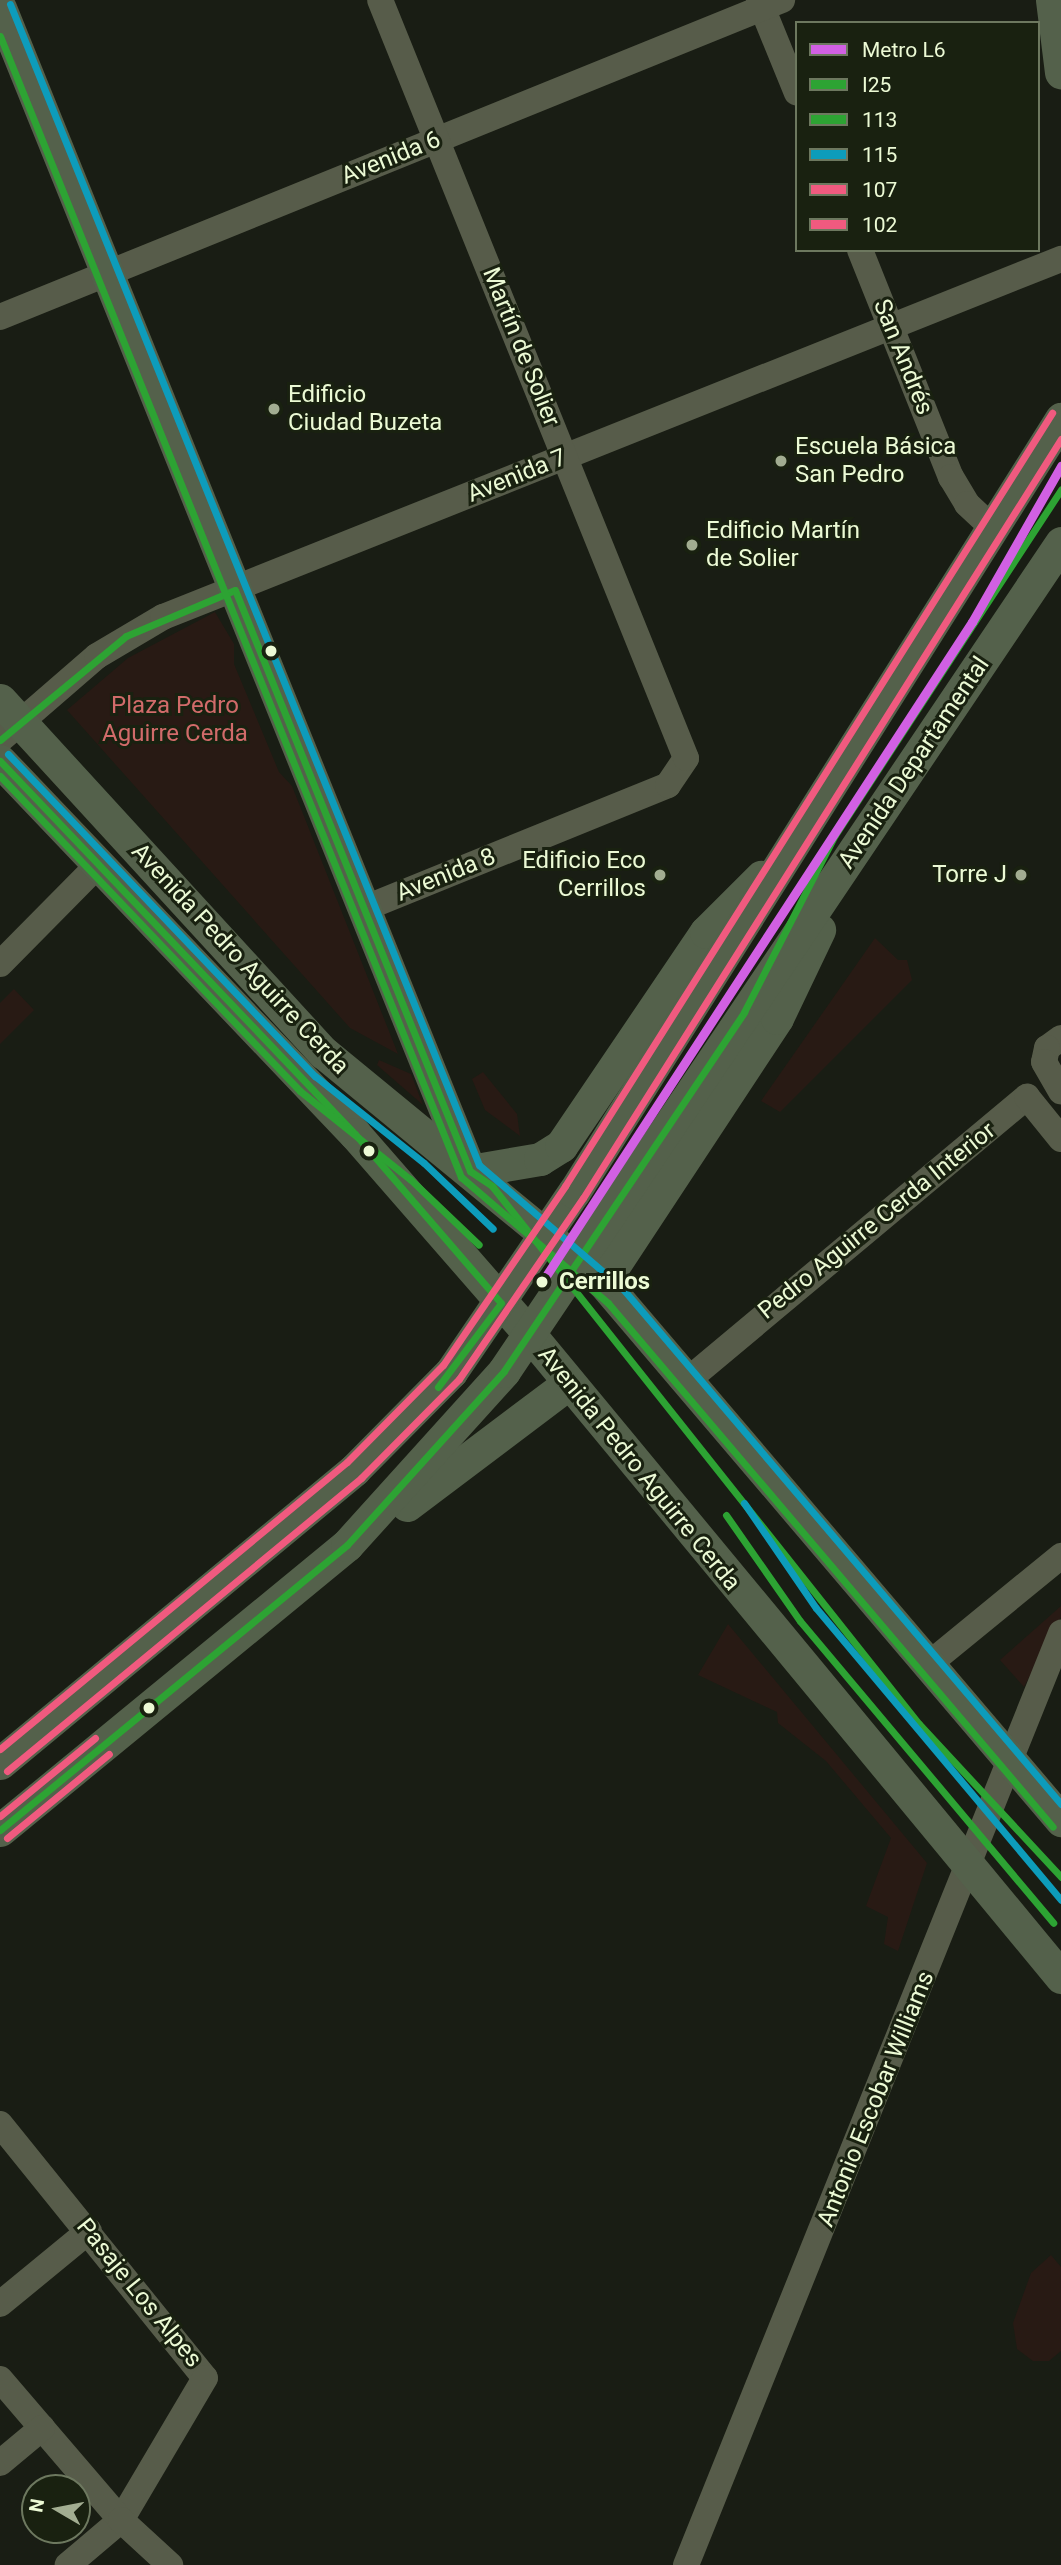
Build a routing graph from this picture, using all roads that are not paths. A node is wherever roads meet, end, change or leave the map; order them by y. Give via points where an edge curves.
1 (380, 0) edge
2 (1052, 0) edge
3 (768, 3) edge
4 (0, 8) edge
5 (1061, 72) edge
6 (795, 87) edge
7 (437, 140) junction
8 (861, 252) edge
9 (1061, 259) edge
10 (107, 274) junction
11 (0, 317) edge
12 (890, 325) junction
13 (1061, 419) edge
14 (566, 457) junction
15 (995, 530) junction
16 (1061, 543) edge
17 (235, 590) junction
18 (7, 721) edge
19 (0, 761) edge
20 (682, 772) joint
21 (784, 862) junction
22 (98, 865) junction
23 (363, 909) junction
24 (0, 964) edge
25 (1061, 1038) edge
26 (1061, 1092) edge
27 (1061, 1139) edge
28 (470, 1171) junction
29 (548, 1233) junction
30 (592, 1272) junction
31 (500, 1303) junction
32 (531, 1336) junction
33 (688, 1380) junction
34 (569, 1383) junction
35 (347, 1545) junction
36 (1061, 1556) edge
37 (1061, 1633) edge
38 (929, 1664) junction
39 (0, 1763) edge
40 (1013, 1764) junction
41 (1061, 1820) edge
42 (0, 1830) edge
43 (970, 1868) junction
44 (1061, 1977) edge
45 (0, 2124) edge
46 (89, 2231) junction
47 (0, 2304) edge
48 (0, 2379) edge
49 (41, 2428) junction
50 (0, 2463) edge
51 (121, 2520) junction
52 (68, 2565) edge
53 (170, 2565) edge
54 (686, 2565) edge

1 - 7 street, Martín de Solier
2 - 5 main road
3 - 6 street
3 - 7 street, Avenida 6
4 - 10 main road
7 - 10 street, Avenida 6
7 - 14 street, Martín de Solier
8 - 12 street, San Andrés
9 - 12 street, Avenida 7
10 - 11 street, Avenida 6
10 - 17 main road
12 - 14 street, Avenida 7
12 - 15 street, San Andrés via 958,491
13 - 15 main road
14 - 17 street, Avenida 7
14 - 20 street, Martín de Solier via 685,751
15 - 21 main road
16 - 30 main road, Avenida Departamental via 840,873 777,1018
17 - 18 street, Avenida 7 via 126,636
17 - 23 main road
18 - 28 main road, Avenida Pedro Aguirre Cerda via 324,1053 404,1123
19 - 22 main road, Avenida Pedro Aguirre Cerda
20 - 23 street, Avenida 8 via 668,785
21 - 28 main road via 738,896 706,932 561,1146 540,1159
21 - 29 main road
22 - 24 street
22 - 31 main road, Avenida Pedro Aguirre Cerda via 355,1134
23 - 28 main road
25 - 26 street via 1047,1048 1044,1062
27 - 33 street, Pedro Aguirre Cerda Interior via 1027,1097
28 - 29 main road, Avenida Pedro Aguirre Cerda
29 - 30 main road, Avenida Pedro Aguirre Cerda
29 - 31 main road
30 - 32 main road, Avenida Departamental
30 - 33 main road, Avenida Pedro Aguirre Cerda
31 - 32 main road, Avenida Pedro Aguirre Cerda
31 - 39 main road via 451,1372 393,1435
32 - 34 main road, Avenida Pedro Aguirre Cerda
32 - 35 main road, Avenida Departamental via 443,1444
33 - 38 main road, Avenida Pedro Aguirre Cerda
34 - 35 main road
34 - 43 main road, Avenida Pedro Aguirre Cerda
35 - 42 main road
36 - 38 street
37 - 40 street, Antonio Escobar Williams via 1025,1711
38 - 40 main road, Avenida Pedro Aguirre Cerda
40 - 41 main road, Avenida Pedro Aguirre Cerda
40 - 43 street, Antonio Escobar Williams
43 - 44 main road, Avenida Pedro Aguirre Cerda
43 - 54 street, Antonio Escobar Williams
45 - 46 street, Pasaje Los Alpes
46 - 47 street
46 - 51 street, Pasaje Los Alpes via 205,2378
48 - 49 street
49 - 50 street
49 - 51 street
51 - 52 street, Pasaje Los Alpes
51 - 53 street

